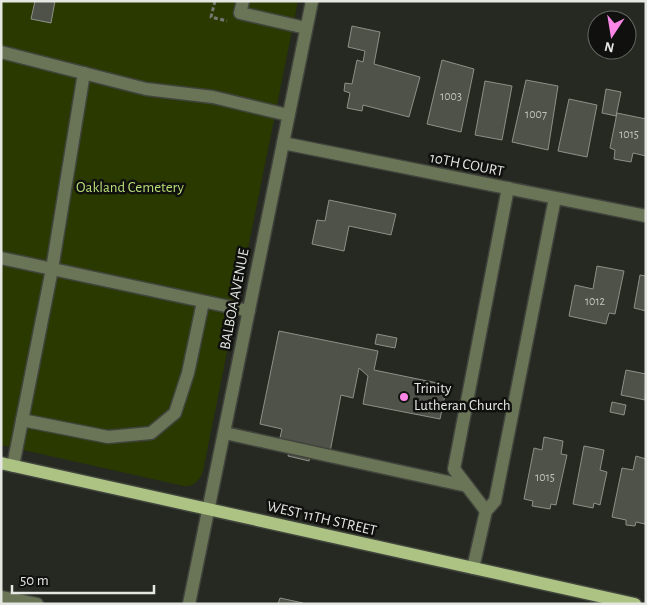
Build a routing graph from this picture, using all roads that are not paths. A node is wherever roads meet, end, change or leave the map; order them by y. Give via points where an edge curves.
1 (243, 1) edge
2 (312, 1) edge
3 (306, 28) junction
4 (1, 52) edge
5 (84, 73) junction
6 (288, 115) junction
7 (283, 143) junction
8 (508, 188) junction
9 (555, 198) junction
10 (646, 216) edge
11 (1, 258) edge
12 (52, 269) junction
13 (203, 302) junction
14 (249, 311) junction
15 (22, 420) junction
16 (225, 434) junction
17 (7, 464) edge
18 (467, 486) junction
19 (209, 509) junction
20 (486, 511) junction
21 (473, 568) junction
22 (1, 596) edge
23 (37, 604) edge
24 (189, 604) edge
25 (635, 604) edge

1 - 3 street via 240,13
2 - 3 street, BALBOA AVENUE
3 - 6 street, BALBOA AVENUE
4 - 5 street
5 - 6 street via 146,89 213,97
5 - 12 street
6 - 7 street, BALBOA AVENUE
7 - 8 street, 10TH COURT
7 - 14 street, BALBOA AVENUE
8 - 9 street, 10TH COURT
8 - 18 street via 454,469
9 - 10 street, 10TH COURT
9 - 20 street via 494,501
11 - 12 street
12 - 13 street
12 - 15 street
13 - 14 street
13 - 15 street via 188,373 175,413 151,433 108,437
14 - 16 street, BALBOA AVENUE
15 - 17 street
16 - 18 street
16 - 19 street, BALBOA AVENUE
17 - 19 main road, WEST 11TH STREET
18 - 20 street
19 - 21 main road, WEST 11TH STREET
19 - 24 street, BALBOA AVENUE
20 - 21 street
21 - 25 main road, WEST 11TH STREET
22 - 23 street

